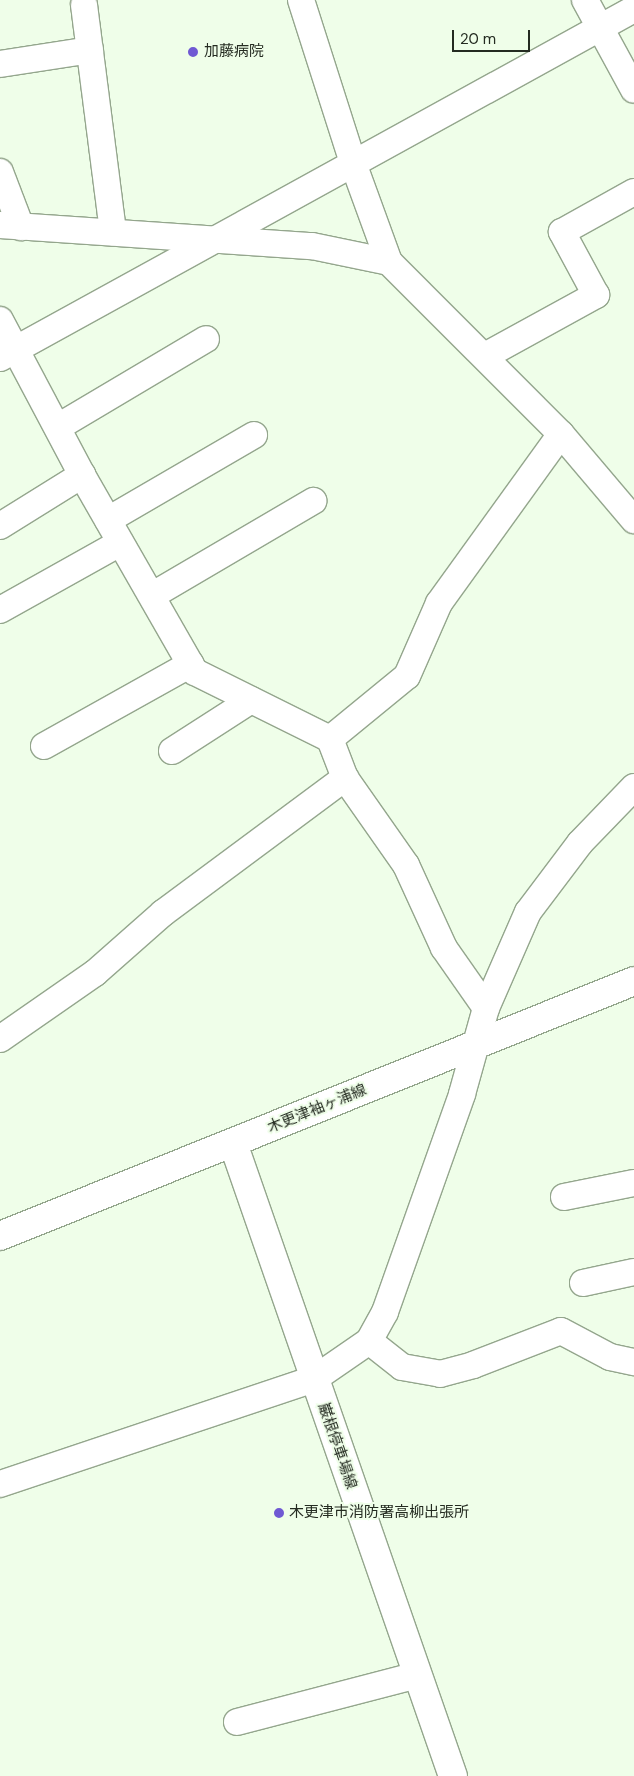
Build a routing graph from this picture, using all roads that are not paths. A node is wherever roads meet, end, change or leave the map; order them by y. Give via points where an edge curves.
1 (301, 0) edge
2 (585, 0) edge
3 (84, 5) dead end
4 (634, 9) edge
5 (601, 28) junction
6 (90, 50) junction
7 (0, 64) edge
8 (634, 90) edge
9 (353, 163) junction
10 (0, 172) edge
11 (634, 192) edge
12 (11, 226) edge
13 (113, 232) junction
14 (222, 238) junction
15 (389, 262) junction
16 (0, 320) edge
17 (206, 339) dead end
18 (9, 353) edge
19 (485, 356) junction
20 (58, 427) junction
21 (561, 434) junction
22 (254, 435) dead end
23 (82, 475) junction
24 (313, 501) dead end
25 (108, 520) junction
26 (634, 520) edge
27 (0, 526) edge
28 (120, 543) junction
29 (153, 595) junction
30 (0, 610) edge
31 (191, 664) junction
32 (251, 700) junction
33 (330, 739) junction
34 (44, 746) dead end
35 (172, 751) dead end
36 (345, 778) junction
37 (634, 787) edge
38 (634, 981) edge
39 (486, 1008) junction
40 (0, 1039) edge
41 (476, 1045) junction
42 (233, 1143) junction
43 (634, 1183) edge
44 (564, 1197) dead end
45 (0, 1236) edge
46 (634, 1272) edge
47 (583, 1283) dead end
48 (369, 1341) junction
49 (634, 1362) edge
50 (314, 1380) junction
51 (0, 1484) edge
52 (418, 1675) junction
53 (237, 1722) dead end
54 (453, 1776) edge

1 - 9 street
2 - 5 street
3 - 6 street
4 - 5 street
5 - 8 street
5 - 9 street
6 - 7 street
6 - 13 street
9 - 14 street
9 - 15 street
10 - 12 street
11 - 19 street via 562,232 596,295
12 - 13 street
13 - 14 street
14 - 15 street via 312,246
14 - 18 street
15 - 19 street
16 - 18 street
17 - 20 street
18 - 20 street
19 - 21 street
20 - 23 street
21 - 26 street
21 - 33 street via 439,603 407,676
22 - 25 street
23 - 25 street
23 - 27 street
24 - 29 street
25 - 28 street
28 - 29 street
28 - 30 street
29 - 31 street
31 - 32 street via 195,672
31 - 34 street
32 - 33 street
32 - 35 street
33 - 36 street
36 - 39 street via 406,865 444,948
36 - 40 street via 163,913 95,973
37 - 39 street via 580,843 528,912
38 - 41 main road, 木更津袖ヶ浦線
39 - 41 street
41 - 42 main road, 木更津袖ヶ浦線
41 - 48 street via 462,1094 385,1312
42 - 45 main road, 木更津袖ヶ浦線
42 - 50 main road, 巌根停車場線
43 - 44 street
46 - 47 street
48 - 49 street via 402,1367 440,1374 473,1366 561,1331 610,1357
48 - 50 street
50 - 51 street
50 - 52 main road, 巌根停車場線
52 - 53 street
52 - 54 main road, 巌根停車場線

